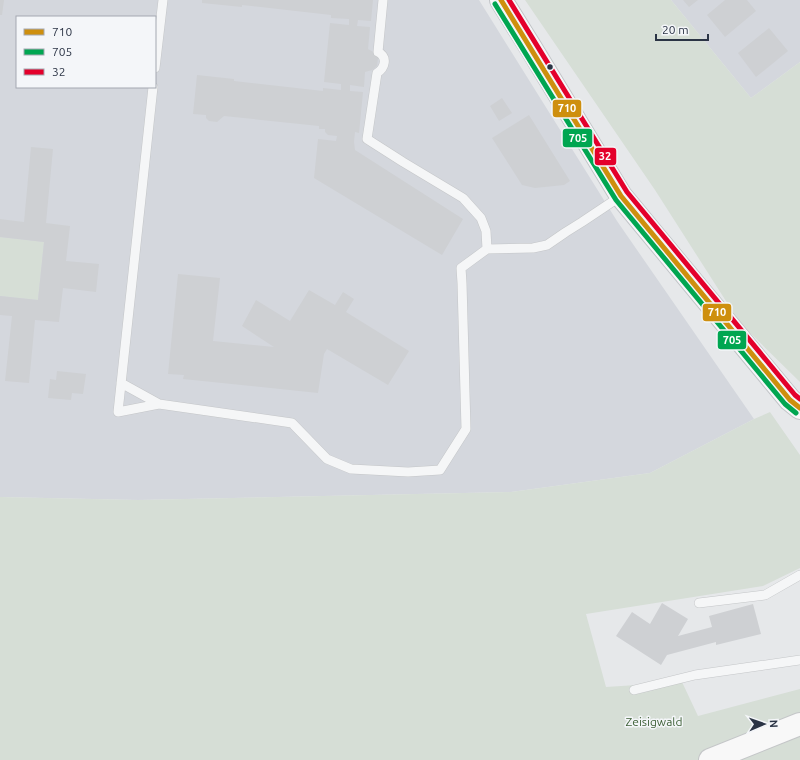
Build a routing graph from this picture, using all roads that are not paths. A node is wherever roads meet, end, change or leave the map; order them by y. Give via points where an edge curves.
1 (162, 0) edge
2 (383, 0) edge
3 (501, 0) edge
4 (156, 58) edge
5 (153, 88) edge
6 (621, 196) junction
7 (487, 249) junction
8 (121, 383) junction
9 (159, 404) junction
10 (800, 408) edge
11 (800, 575) edge
12 (699, 603) dead end
13 (800, 660) edge
14 (634, 690) dead end
15 (800, 724) edge
16 (710, 760) edge

1 - 4 lane
2 - 7 lane via 378,52 384,58 384,64 377,73 367,138 463,198 481,218 486,232
3 - 6 main road
5 - 8 lane
6 - 7 lane via 547,245 534,248
6 - 10 main road via 790,400
7 - 9 lane via 460,268 466,429 440,470 408,472 351,469 327,459 292,423
8 - 9 lane
8 - 9 lane via 118,412
11 - 12 lane via 765,595
13 - 14 lane via 696,675
15 - 16 main road

